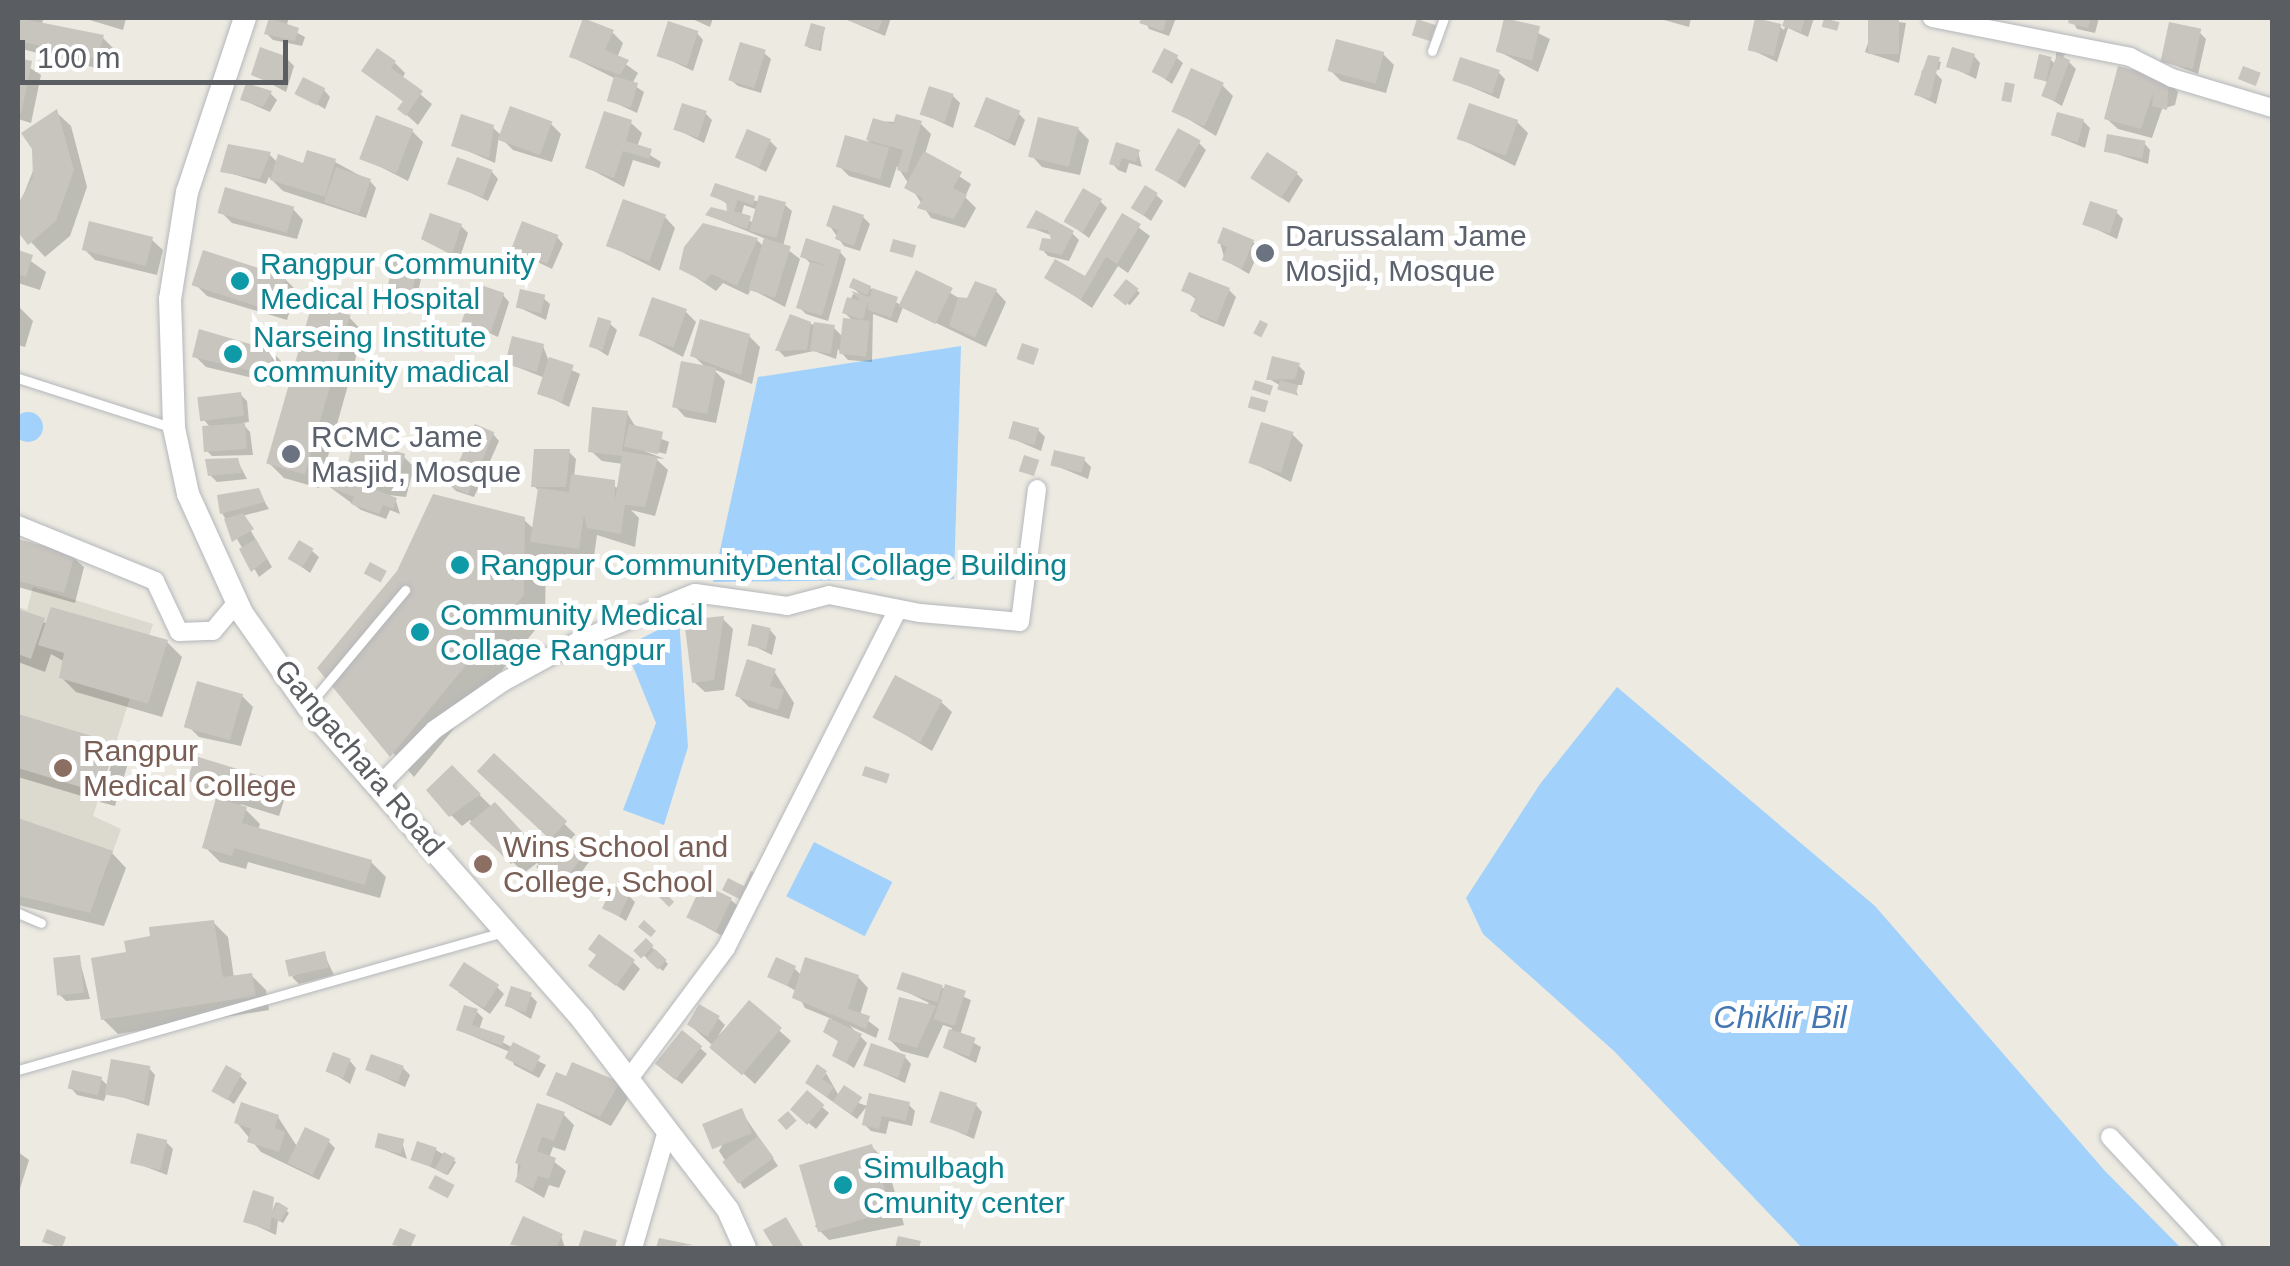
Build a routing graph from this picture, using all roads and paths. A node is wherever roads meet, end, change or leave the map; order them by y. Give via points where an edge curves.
1 (245, 18) edge
2 (1444, 18) edge
3 (1932, 18) edge
4 (1432, 51) dead end
5 (2272, 108) edge
6 (18, 378) edge
7 (174, 428) junction
8 (1037, 489) dead end
9 (18, 525) edge
10 (404, 590) dead end
11 (237, 602) junction
12 (898, 609) junction
13 (308, 707) junction
14 (380, 785) junction
15 (18, 913) edge
16 (41, 923) dead end
17 (506, 931) junction
18 (18, 1070) edge
19 (628, 1080) junction
20 (668, 1131) junction
21 (2110, 1137) dead end
22 (633, 1248) edge
23 (745, 1248) edge
24 (2213, 1248) edge

1 - 7 main road, Gangachara Road via 187,192 177,247 170,315
2 - 4 lane
3 - 5 street via 2130,56 2172,78
6 - 7 lane
7 - 11 main road, Gangachara Road via 188,494
8 - 12 street via 1020,622
9 - 11 street via 155,581 179,632 213,630
10 - 13 lane
11 - 13 main road, Gangachara Road
12 - 14 street via 829,595 788,606 695,592 659,604 503,682 434,730
12 - 19 street via 726,948
13 - 14 main road, Gangachara Road
14 - 17 main road, Gangachara Road
15 - 16 lane
17 - 18 lane
17 - 19 main road, Gangachara Road
19 - 20 main road, Gangachara Road
20 - 22 street
20 - 23 main road, Gangachara Road via 728,1210
21 - 24 street

